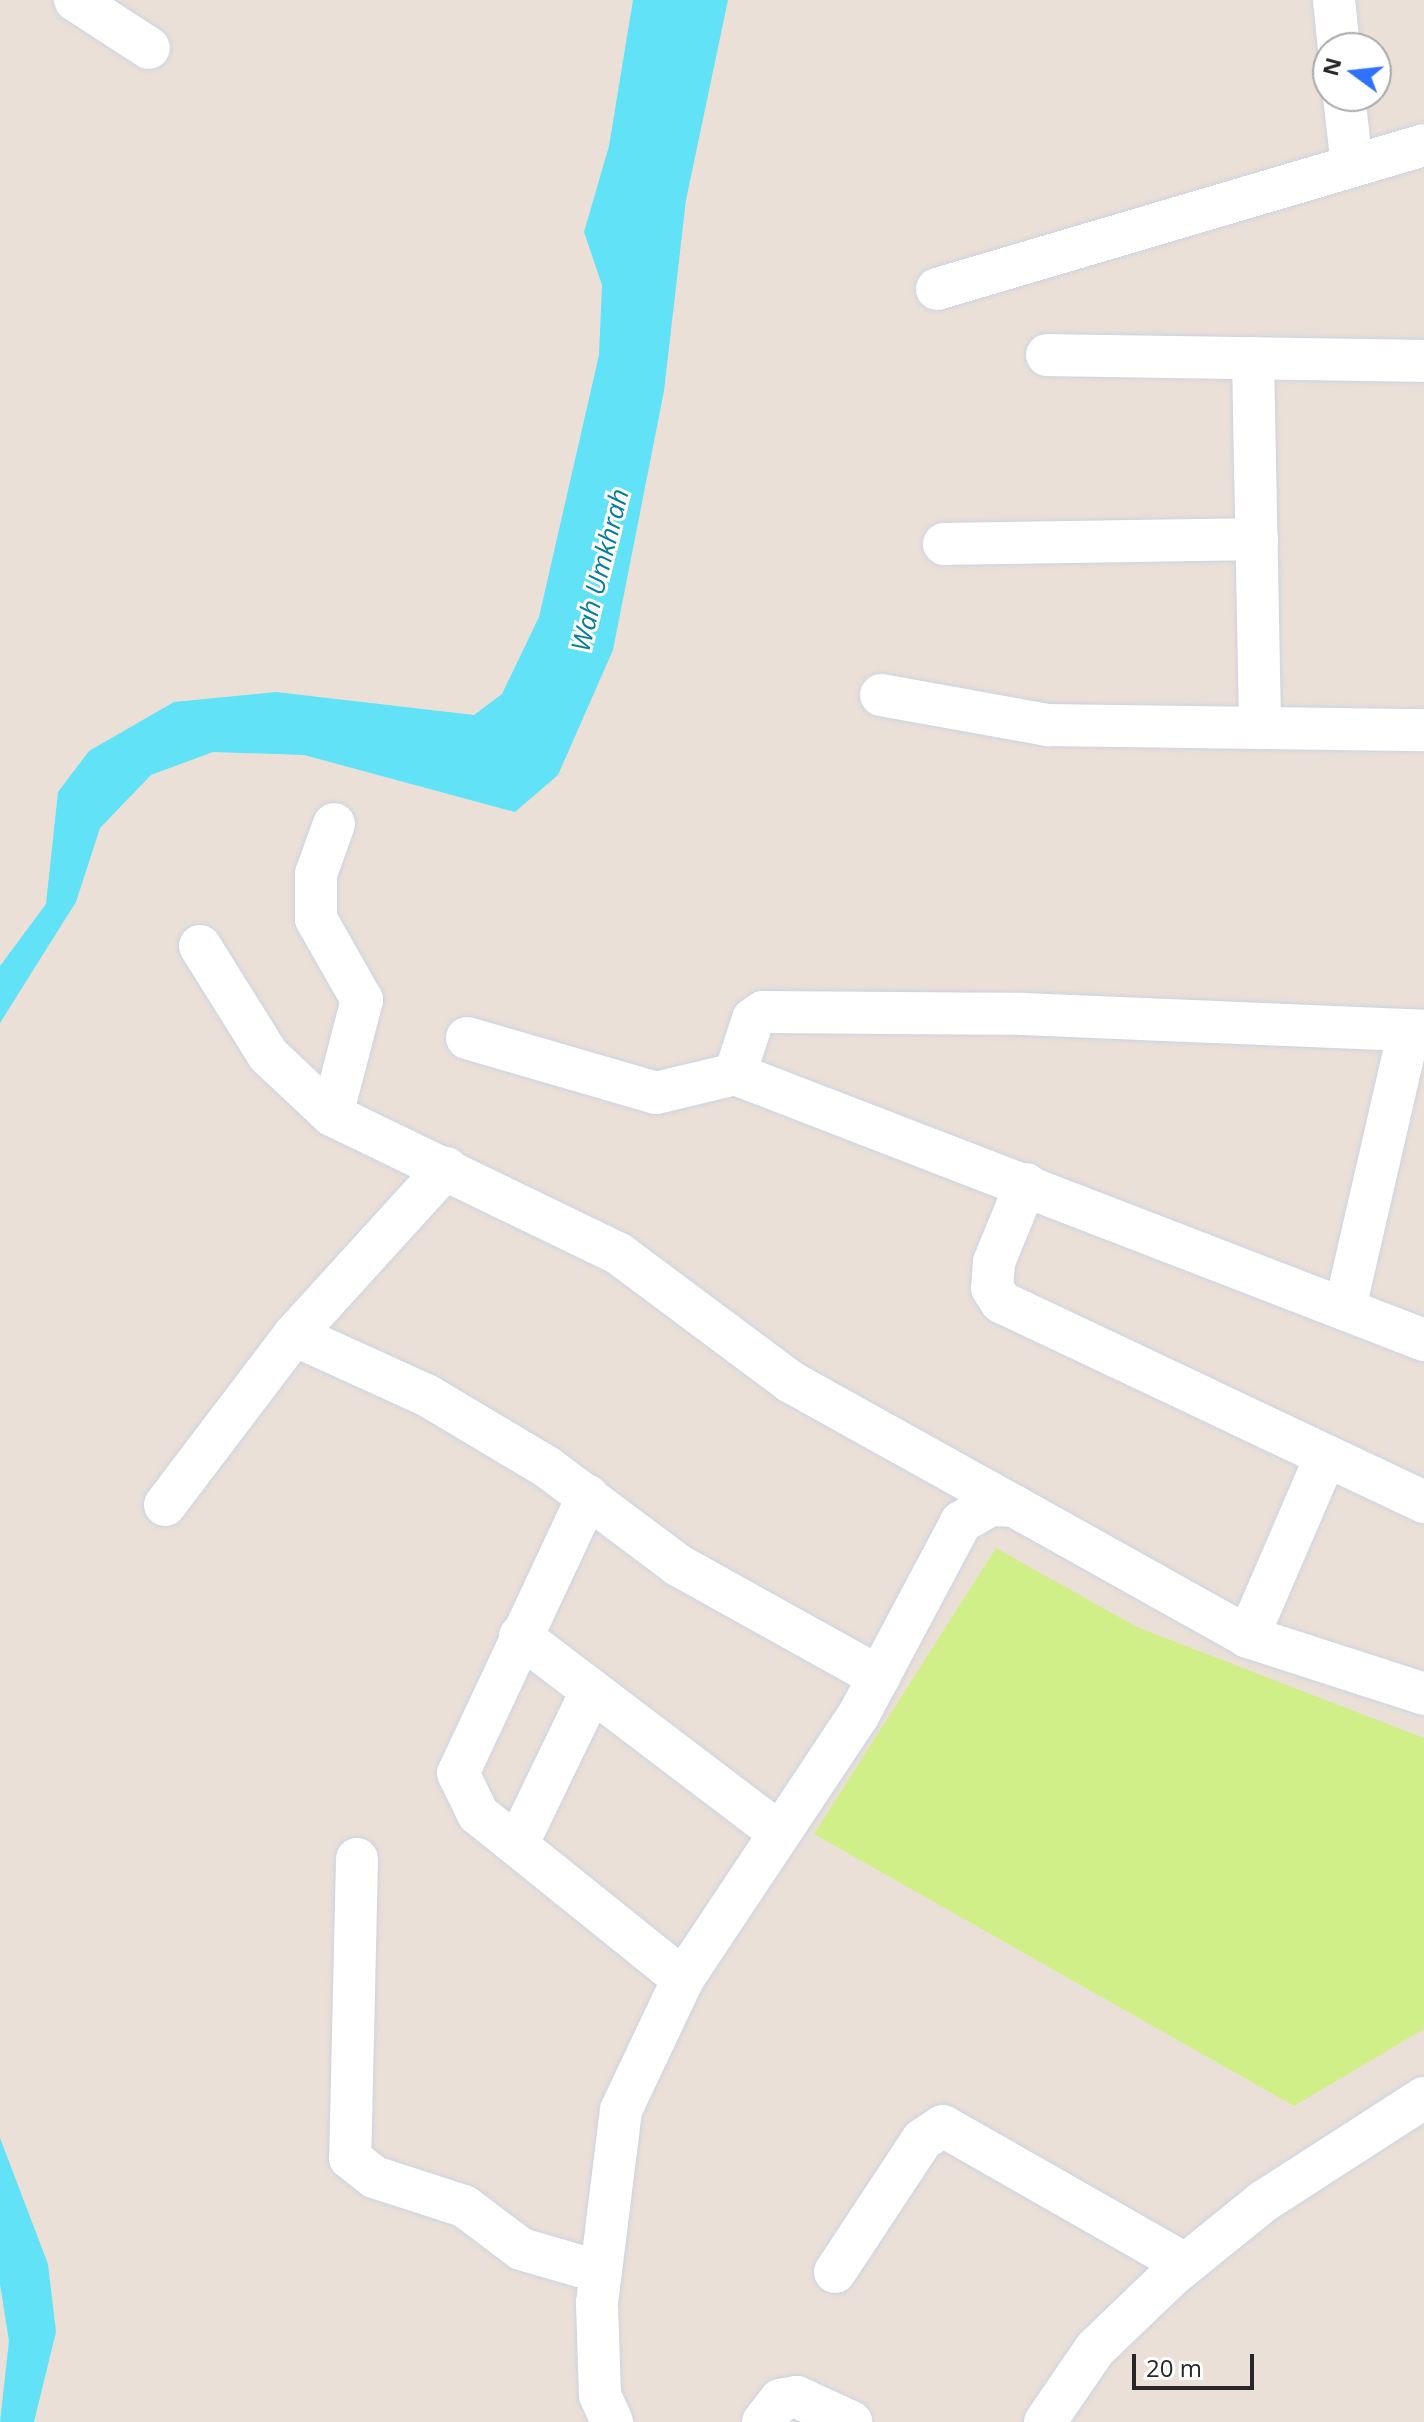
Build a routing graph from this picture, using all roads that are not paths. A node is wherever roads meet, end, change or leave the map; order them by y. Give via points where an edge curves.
1 (75, 0) edge
2 (1334, 0) edge
3 (1337, 32) edge
4 (149, 48) dead end
5 (1346, 112) edge
6 (1424, 145) edge
7 (1352, 166) junction
8 (937, 289) dead end
9 (1047, 355) dead end
10 (1253, 358) junction
11 (1424, 361) edge
12 (1257, 539) junction
13 (944, 544) dead end
14 (881, 695) dead end
15 (1260, 728) junction
16 (1424, 730) edge
17 (334, 824) dead end
18 (200, 946) dead end
19 (1416, 1030) edge
20 (467, 1038) dead end
21 (735, 1074) junction
22 (332, 1115) junction
23 (446, 1168) junction
24 (1026, 1184) junction
25 (1345, 1308) junction
26 (294, 1335) junction
27 (1424, 1340) edge
28 (1326, 1456) junction
29 (588, 1496) junction
30 (1424, 1502) edge
31 (165, 1505) dead end
32 (1014, 1506) junction
33 (520, 1636) junction
34 (1248, 1637) junction
35 (879, 1677) junction
36 (592, 1690) junction
37 (1424, 1694) edge
38 (777, 1831) junction
39 (517, 1845) junction
40 (357, 1859) dead end
41 (683, 1979) junction
42 (1424, 2098) edge
43 (1185, 2264) junction
44 (600, 2272) junction
45 (835, 2272) dead end
46 (612, 2422) edge
47 (763, 2422) edge
48 (851, 2422) edge
49 (1045, 2422) edge

1 - 4 street
2 - 3 street
5 - 7 street
6 - 7 street
7 - 8 street
9 - 10 street
10 - 11 street
10 - 12 street
12 - 13 street
12 - 15 street
14 - 15 street via 1048,725
15 - 16 street
17 - 22 street via 316,874 316,919 362,1000
18 - 22 street via 268,1055
19 - 21 street via 785,1011 753,1019
19 - 25 street
20 - 21 street via 635,1091 717,1084
21 - 24 street
22 - 23 street
23 - 26 street
23 - 32 street via 619,1254 791,1382
24 - 25 street
24 - 28 street via 994,1262 992,1288 1001,1302
25 - 27 street
26 - 29 street via 428,1396
26 - 31 street
28 - 30 street
28 - 34 street
29 - 33 street
29 - 35 street via 678,1565
32 - 34 street
32 - 35 street via 990,1505 961,1522
33 - 36 street
33 - 39 street via 458,1773 478,1814
34 - 37 street
35 - 38 street
36 - 38 street
36 - 39 street
38 - 41 street
39 - 41 street
40 - 44 street via 350,2158 374,2177 464,2206 521,2249
41 - 44 street via 612,2141
42 - 43 street via 1264,2201
43 - 45 street via 959,2131 932,2126
43 - 49 street via 1095,2349
44 - 46 street via 600,2395
47 - 48 street via 780,2400 797,2397

